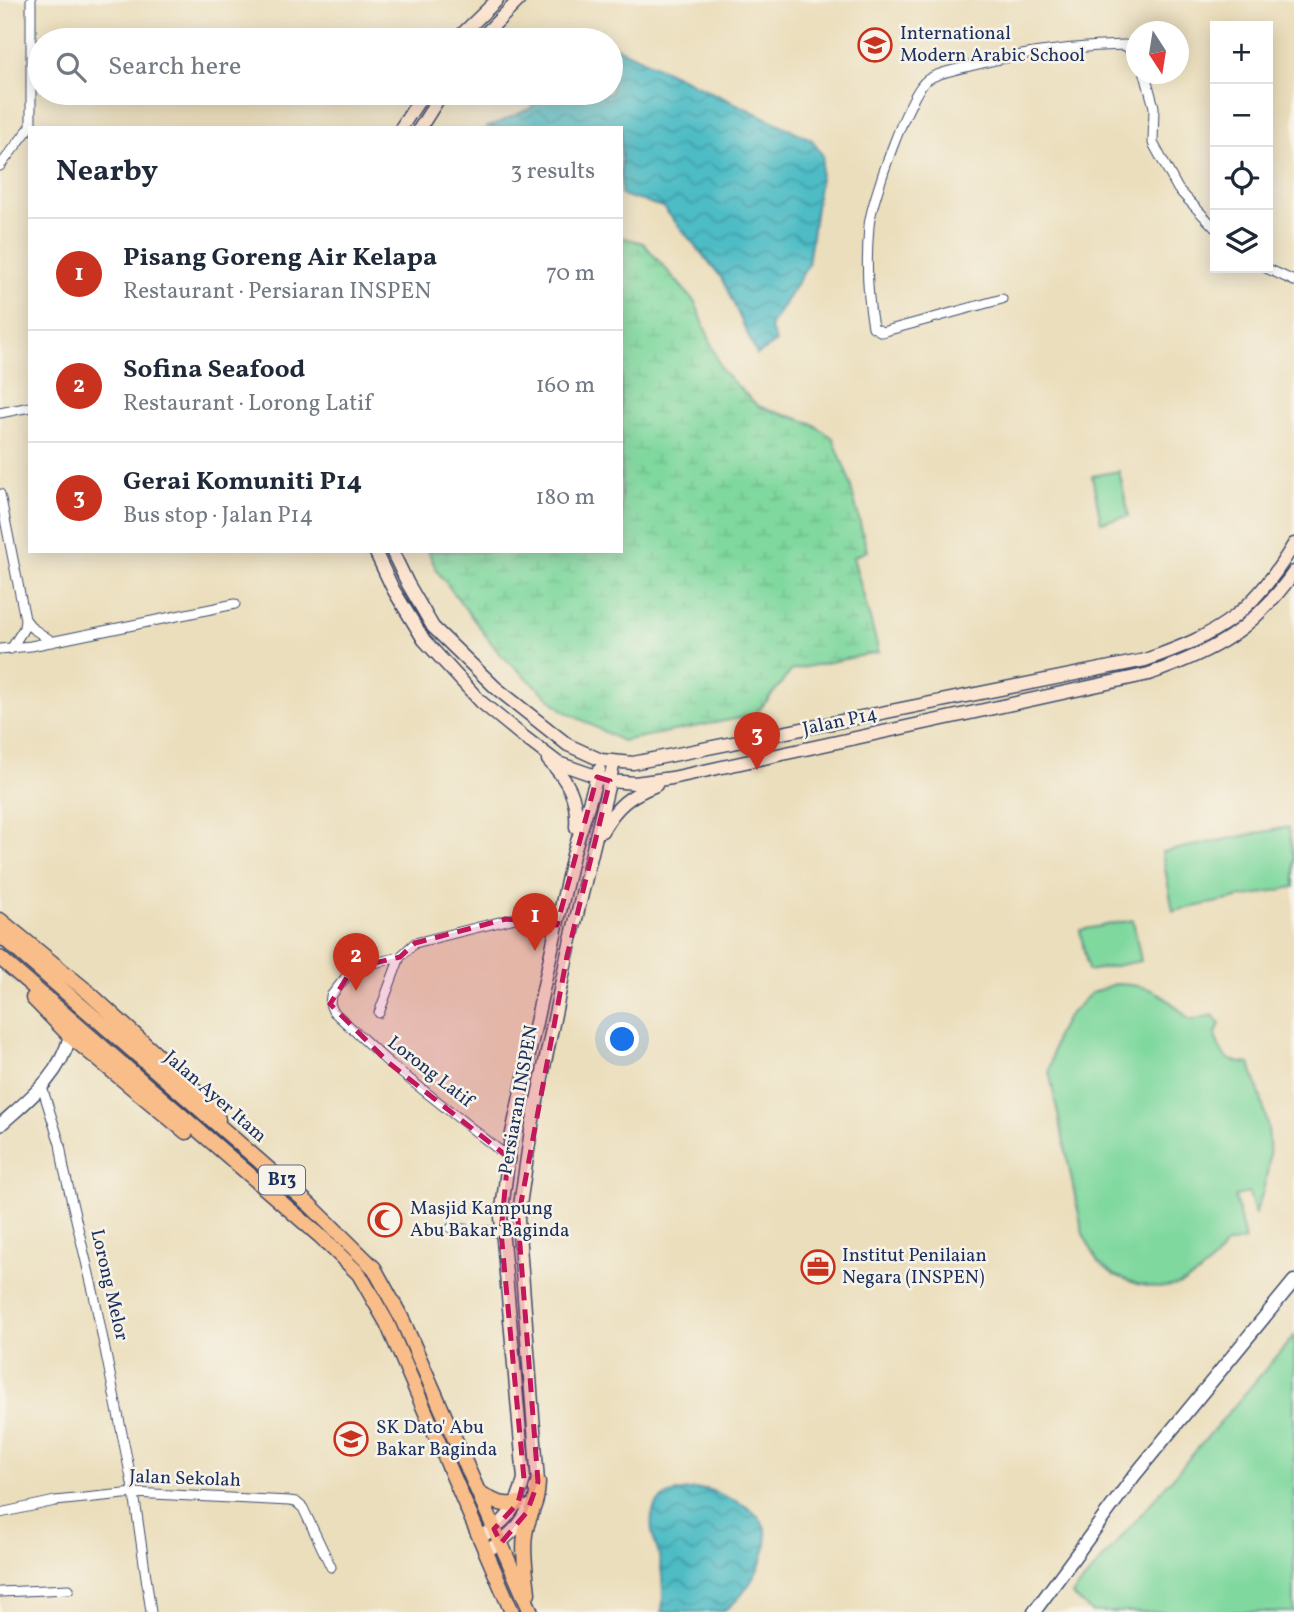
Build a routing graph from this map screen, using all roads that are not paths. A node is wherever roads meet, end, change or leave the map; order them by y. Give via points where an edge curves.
1 (31, 0) edge
2 (497, 0) edge
3 (519, 0) edge
4 (31, 28) edge
5 (468, 28) edge
6 (491, 28) edge
7 (1126, 46) edge
8 (1148, 84) edge
9 (31, 105) edge
10 (416, 105) edge
11 (434, 105) edge
12 (30, 126) edge
13 (402, 126) edge
14 (421, 126) edge
15 (28, 129) edge
16 (0, 166) edge
17 (1210, 223) edge
18 (1273, 271) edge
19 (1294, 281) edge
20 (1002, 299) dead end
21 (28, 407) edge
22 (0, 413) edge
23 (0, 494) edge
24 (1294, 544) edge
25 (376, 553) edge
26 (393, 553) edge
27 (1294, 572) edge
28 (235, 604) dead end
29 (25, 619) junction
30 (53, 642) junction
31 (0, 649) edge
32 (12, 649) junction
33 (520, 734) junction
34 (608, 761) junction
35 (597, 777) junction
36 (672, 778) junction
37 (610, 782) junction
38 (592, 850) junction
39 (573, 855) junction
40 (0, 920) edge
41 (557, 925) junction
42 (0, 935) edge
43 (400, 957) junction
44 (0, 958) edge
45 (0, 964) edge
46 (379, 1013) dead end
47 (70, 1036) junction
48 (42, 1087) junction
49 (0, 1125) edge
50 (225, 1131) junction
51 (508, 1157) junction
52 (285, 1207) junction
53 (451, 1228) dead end
54 (501, 1232) junction
55 (1294, 1281) edge
56 (538, 1482) junction
57 (478, 1492) junction
58 (134, 1493) junction
59 (517, 1503) junction
60 (0, 1513) edge
61 (494, 1529) junction
62 (501, 1543) junction
63 (483, 1544) junction
64 (331, 1567) dead end
65 (69, 1589) dead end
66 (0, 1592) edge
67 (530, 1608) edge
68 (151, 1612) edge
69 (512, 1612) edge
70 (1034, 1612) edge

1 - 4 street
2 - 5 main road
3 - 6 main road
7 - 20 street via 1089,46 990,60 938,74 918,87 869,223 868,303 873,327 883,332
8 - 17 street via 1154,107 1153,143 1178,189
9 - 12 street
10 - 13 main road
11 - 14 main road
15 - 16 street
18 - 19 street
21 - 22 street
23 - 29 street
24 - 34 main road, Jalan P14 via 1249,607 1224,626 1145,660 633,763
25 - 33 main road, Jalan P14 via 424,640 481,702
26 - 34 main road, Jalan P14 via 433,627 496,688 568,745
27 - 36 main road, Jalan P14 via 1258,615 1230,638 1149,674
28 - 30 street
29 - 30 street
29 - 32 street
30 - 32 street
31 - 32 street
33 - 35 main road, Jalan P14 via 558,763
33 - 39 main road via 554,767 578,808
34 - 35 main road
34 - 37 main road
35 - 37 main road, Jalan P14
35 - 39 main road
36 - 37 main road, Jalan P14
36 - 38 main road via 629,797 612,814
37 - 38 main road
38 - 56 main road, Persiaran INSPEN via 531,1130 518,1219
39 - 41 main road, Persiaran INSPEN
40 - 50 main road via 88,992 209,1103
41 - 43 street via 531,918 506,919 415,943
41 - 51 main road, Persiaran INSPEN
42 - 50 main road, Jalan Ayer Itam / B13
43 - 46 street
43 - 51 street, Lorong Latif via 353,968 331,996 333,1011 389,1063
44 - 52 main road, Jalan Ayer Itam / B13
45 - 47 main road
47 - 48 street via 60,1064
47 - 52 main road via 163,1115
48 - 49 street
48 - 58 street, Lorong Melor via 60,1144
50 - 57 main road, Jalan Ayer Itam / B13 via 374,1268
51 - 54 main road, Persiaran INSPEN
52 - 63 main road, Jalan Ayer Itam / B13 via 359,1274 372,1295
53 - 54 street
54 - 59 main road, Persiaran INSPEN via 524,1479
55 - 70 street via 1134,1476
56 - 62 main road, Persiaran INSPEN via 527,1512
56 - 67 main road via 538,1502 527,1526 525,1553
57 - 59 main road via 495,1502
57 - 61 main road, B13
58 - 60 street, Jalan Sekolah via 55,1501
58 - 64 street, Jalan Sekolah via 296,1502
58 - 68 street, Lorong Melor
59 - 61 main road
61 - 62 main road, B13
61 - 63 main road
62 - 63 main road, Persiaran INSPEN
62 - 67 main road, B13
63 - 69 main road, B13
65 - 66 street

